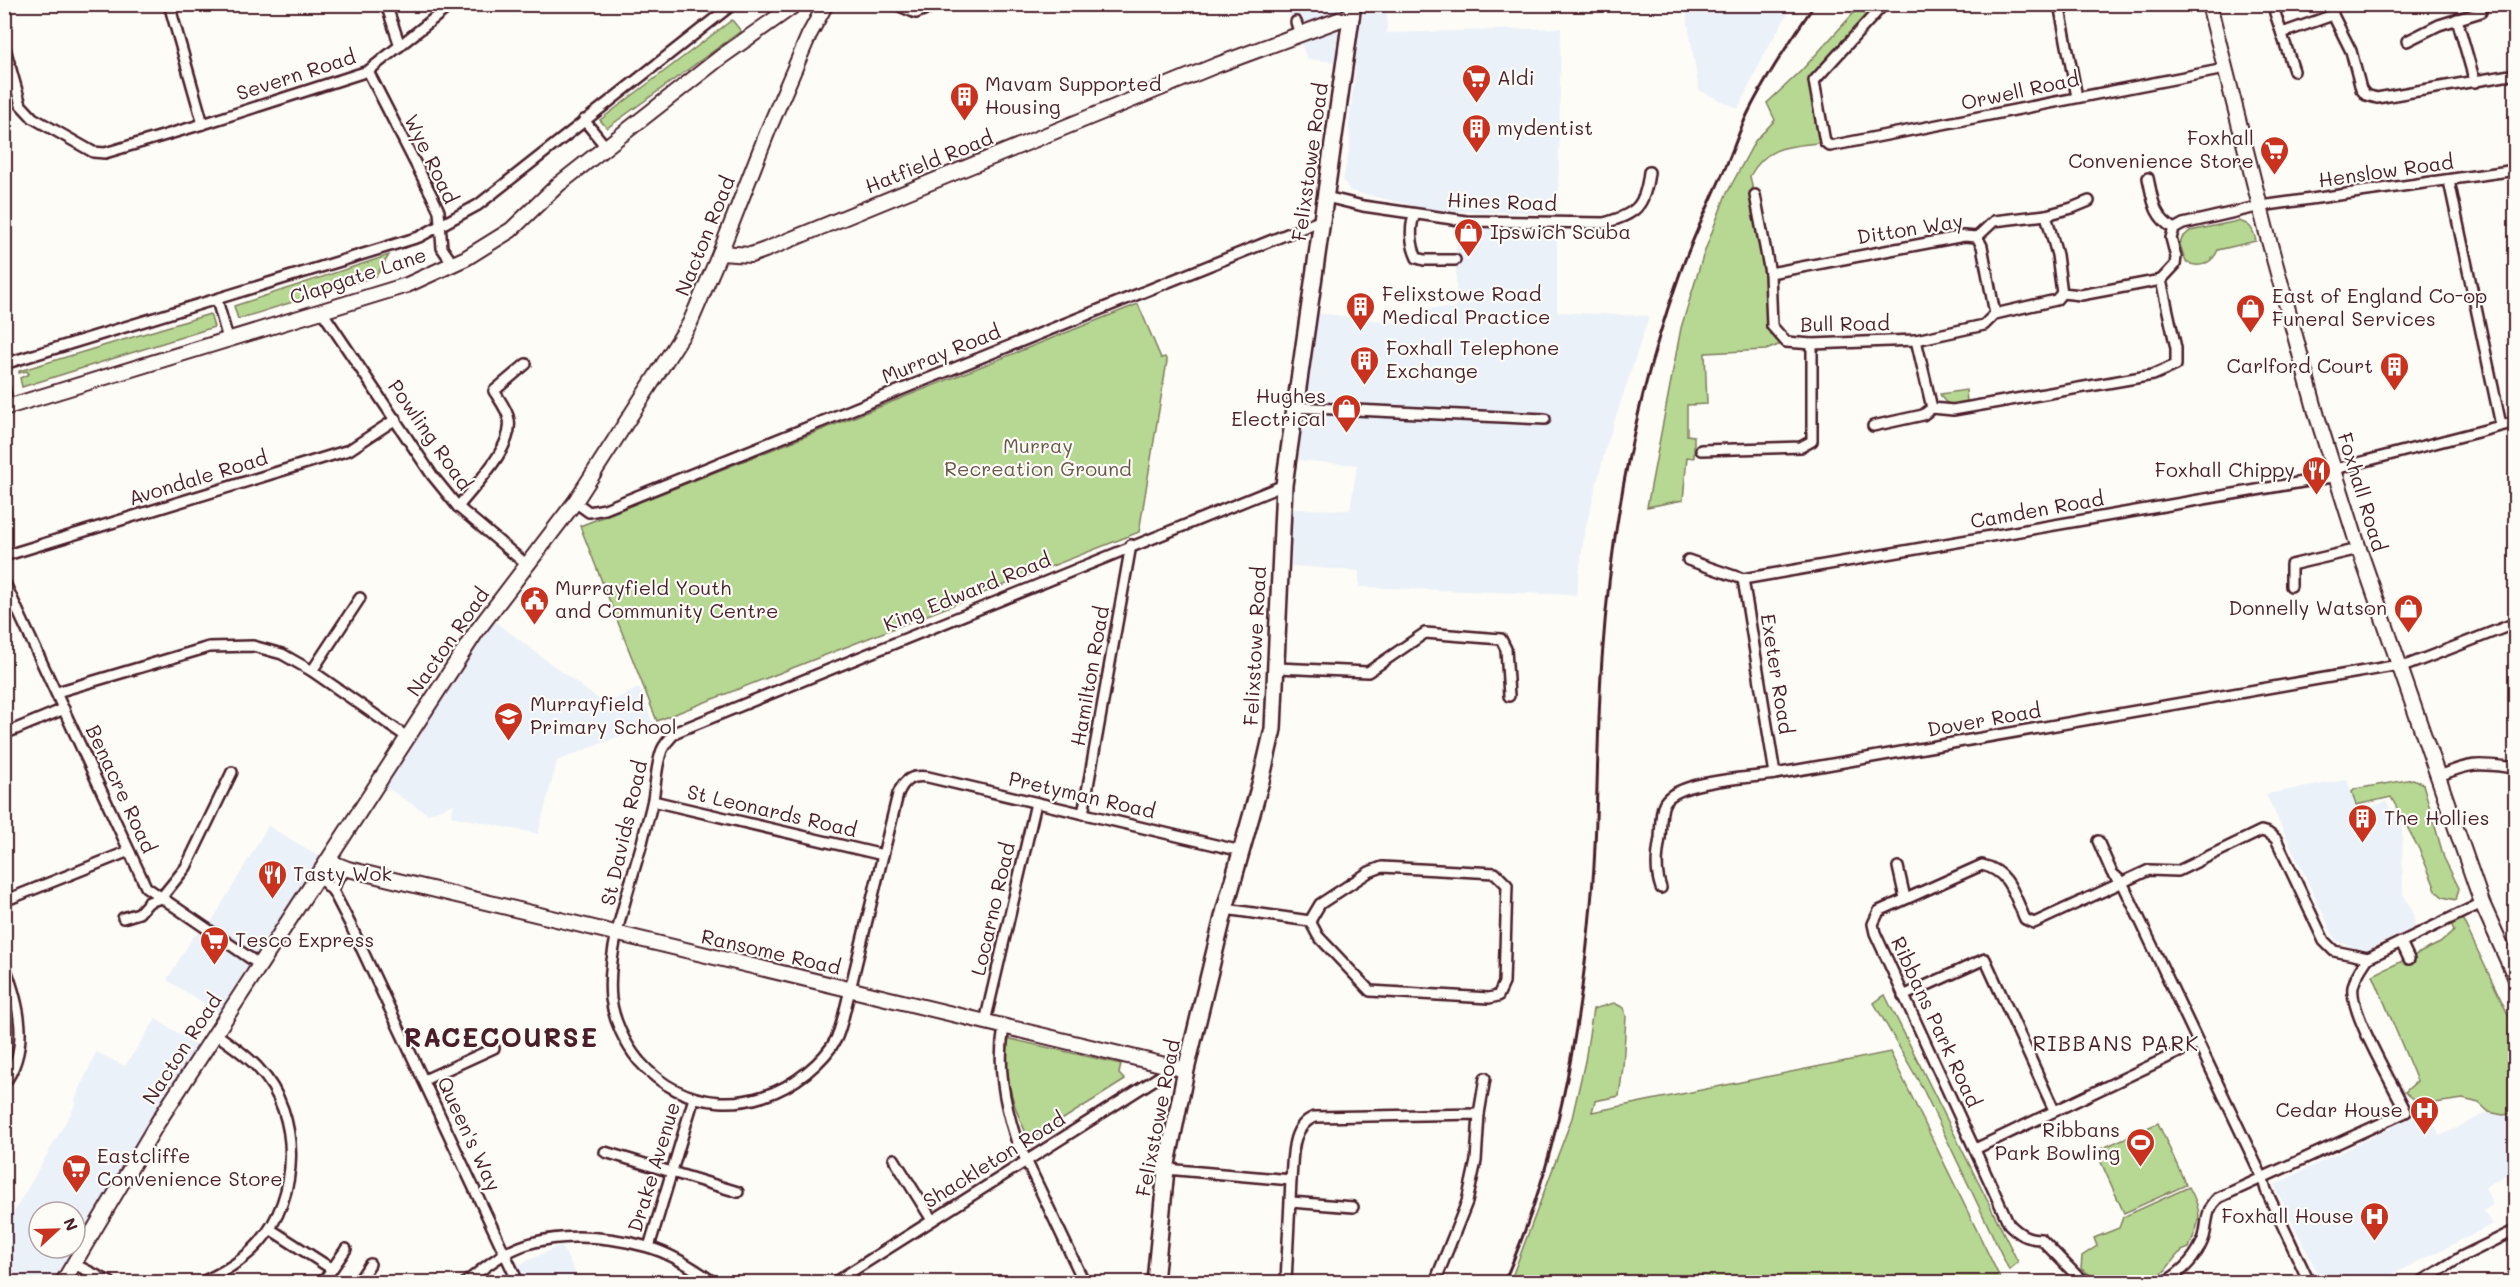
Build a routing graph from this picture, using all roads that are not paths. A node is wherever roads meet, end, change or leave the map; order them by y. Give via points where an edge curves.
1 (170, 4) edge
2 (386, 4) edge
3 (452, 4) edge
4 (733, 4) edge
5 (796, 4) edge
6 (826, 4) edge
7 (895, 4) edge
8 (939, 4) edge
9 (1884, 4) edge
10 (2060, 4) edge
11 (2209, 4) edge
12 (2332, 4) edge
13 (782, 9) edge
14 (1353, 10) edge
15 (2481, 12) dead end
16 (2276, 13) dead end
17 (2333, 15) junction
18 (2457, 19) junction
19 (2282, 33) junction
20 (2407, 41) dead end
21 (4, 45) edge
22 (400, 46) junction
23 (2225, 69) junction
24 (368, 71) junction
25 (2294, 71) dead end
26 (2515, 77) edge
27 (2475, 82) junction
28 (2077, 98) junction
29 (584, 120) junction
30 (203, 124) junction
31 (606, 147) junction
32 (2516, 170) edge
33 (1649, 172) dead end
34 (2148, 178) dead end
35 (2449, 181) junction
36 (1755, 195) dead end
37 (1326, 197) junction
38 (2089, 201) dead end
39 (2261, 207) junction
40 (1415, 215) junction
41 (2046, 215) junction
42 (1322, 220) junction
43 (440, 227) junction
44 (2174, 229) junction
45 (1977, 237) junction
46 (720, 253) junction
47 (1455, 260) dead end
48 (453, 264) junction
49 (1770, 273) junction
50 (2161, 280) junction
51 (2062, 293) junction
52 (217, 300) junction
53 (321, 310) junction
54 (1995, 314) junction
55 (228, 339) junction
56 (1916, 340) junction
57 (1812, 344) junction
58 (4, 364) edge
59 (526, 364) dead end
60 (4, 386) edge
61 (1293, 407) junction
62 (6, 408) edge
63 (1932, 408) junction
64 (396, 419) junction
65 (1545, 419) dead end
66 (2516, 422) edge
67 (2501, 425) junction
68 (1873, 426) dead end
69 (1701, 450) dead end
70 (2336, 473) junction
71 (1284, 485) junction
72 (575, 502) junction
73 (458, 507) junction
74 (1131, 545) junction
75 (2359, 549) junction
76 (4, 556) edge
77 (1688, 560) dead end
78 (527, 565) junction
79 (1743, 579) junction
80 (4, 581) edge
81 (2291, 586) dead end
82 (360, 598) dead end
83 (2516, 623) edge
84 (2400, 667) junction
85 (1277, 668) junction
86 (312, 671) junction
87 (57, 692) junction
88 (1509, 696) dead end
89 (64, 709) junction
90 (4, 734) edge
91 (407, 737) junction
92 (668, 740) joint
93 (2516, 768) edge
94 (232, 772) dead end
95 (1775, 774) junction
96 (2439, 776) junction
97 (653, 801) junction
98 (1036, 803) junction
99 (1083, 814) junction
100 (2098, 841) dead end
101 (129, 851) junction
102 (1241, 851) junction
103 (883, 855) junction
104 (328, 861) junction
105 (1898, 867) dead end
106 (348, 869) junction
107 (318, 876) junction
108 (2122, 882) junction
109 (1661, 888) dead end
110 (333, 891) junction
111 (161, 898) junction
112 (1905, 898) junction
113 (4, 901) edge
114 (2482, 903) junction
115 (1225, 909) junction
116 (123, 918) dead end
117 (1310, 921) junction
118 (617, 935) junction
119 (2401, 942) junction
120 (2368, 958) junction
121 (2409, 959) dead end
122 (4, 964) edge
123 (260, 966) junction
124 (2516, 979) edge
125 (849, 990) junction
126 (1903, 996) junction
127 (985, 1022) junction
128 (1004, 1027) junction
129 (216, 1034) junction
130 (2198, 1043) junction
131 (494, 1048) dead end
132 (1180, 1069) junction
133 (1485, 1078) dead end
134 (424, 1080) junction
135 (4, 1084) edge
136 (694, 1098) junction
137 (2054, 1110) junction
138 (1479, 1114) junction
139 (1975, 1149) junction
140 (605, 1152) dead end
141 (894, 1159) dead end
142 (1026, 1160) junction
143 (1166, 1169) junction
144 (672, 1172) junction
145 (2263, 1179) junction
146 (1291, 1180) junction
147 (738, 1192) dead end
148 (1291, 1202) junction
149 (1353, 1207) dead end
150 (932, 1220) junction
151 (270, 1229) junction
152 (2516, 1230) edge
153 (649, 1247) junction
154 (346, 1249) dead end
155 (504, 1254) junction
156 (74, 1263) junction
157 (370, 1264) dead end
158 (332, 1269) junction
159 (2076, 1280) edge
160 (63, 1282) edge
161 (110, 1282) edge
162 (202, 1282) edge
163 (323, 1282) edge
164 (358, 1282) edge
165 (466, 1282) edge
166 (518, 1282) edge
167 (713, 1282) edge
168 (835, 1282) edge
169 (1084, 1282) edge
170 (1155, 1282) edge
171 (1286, 1282) edge
172 (1435, 1282) edge
173 (2089, 1282) edge
174 (2165, 1282) edge
175 (2309, 1282) edge
176 (2421, 1282) edge

1 - 30 street
2 - 22 street
3 - 22 street, Severn Road
4 - 29 street, Clapgate Lane
5 - 13 street, Clapgate Lane
6 - 46 street, Nacton Road via 769,128
7 - 8 street via 916,13
9 - 28 street, Orwell Road via 1814,81 1825,142 1834,147
10 - 28 street
11 - 23 street, Foxhall Road
12 - 17 street
13 - 31 street, Clapgate Lane
14 - 37 main road, Felixstowe Road
14 - 46 street, Hatfield Road via 1298,28 1217,66 765,250 744,255
15 - 18 street
16 - 19 street
17 - 19 street
17 - 27 street via 2351,51 2366,96 2377,98
18 - 20 street
18 - 27 street
19 - 25 street
21 - 30 street, Severn Road via 25,112 93,152 105,153
22 - 24 street, Severn Road
23 - 28 street, Orwell Road
23 - 39 street, Foxhall Road
24 - 30 street, Severn Road
24 - 43 street, Wye Road via 439,211
26 - 27 street
29 - 31 street
29 - 43 street, Clapgate Lane via 478,205
31 - 48 street, Clapgate Lane via 559,184 511,230
32 - 35 street, Henslow Road
33 - 40 street, Hines Road via 1643,201 1626,217 1604,223 1466,221
34 - 44 street via 2162,222
35 - 39 street, Henslow Road
35 - 67 street
36 - 49 street, Bull Road
37 - 40 street, Hines Road
37 - 42 main road, Felixstowe Road
38 - 41 street
39 - 44 street, Henslow Road
39 - 70 street, Foxhall Road
40 - 47 street via 1412,249 1417,258
41 - 45 street via 1994,221
41 - 51 street
42 - 61 main road, Felixstowe Road
42 - 72 street, Murray Road via 605,509 589,512
43 - 48 street, Wye Road via 442,248
43 - 52 street, Clapgate Lane
44 - 50 street via 2171,238 2175,265
45 - 49 street, Ditton Way via 1964,236
45 - 54 street, Ditton Way
46 - 72 street, Nacton Road via 690,323
48 - 53 street, Clapgate Lane via 406,285
49 - 57 street, Bull Road via 1772,326 1786,342
50 - 51 street via 2081,295
50 - 63 street via 2176,365 2153,375 1953,410
51 - 54 street via 2056,300
52 - 55 street
52 - 58 street, Clapgate Lane
53 - 55 street, Clapgate Lane
53 - 64 street, Powling Road
54 - 56 street via 1984,325
55 - 62 street, Clapgate Lane
56 - 57 street, Bull Road
56 - 63 street, Bull Road
57 - 69 street via 1812,441 1802,447
59 - 73 street via 494,391 509,419 509,435
60 - 62 street, Clapgate Lane
61 - 65 street
61 - 71 main road, Felixstowe Road
63 - 68 street via 1923,415
64 - 73 street, Powling Road
64 - 76 street, Avondale Road via 349,450
66 - 67 street, Camden Road
67 - 70 street, Camden Road
70 - 75 street, Foxhall Road
70 - 79 street, Camden Road
71 - 74 street, King Edward Road
71 - 85 main road, Felixstowe Road
72 - 78 street, Nacton Road
73 - 78 street, Powling Road
74 - 92 street, King Edward Road via 690,725
74 - 99 street, Hamilton Road
75 - 81 street via 2290,565
75 - 84 street, Foxhall Road
77 - 79 street
78 - 91 street, Nacton Road via 476,632
79 - 95 street, Exeter Road
80 - 87 street, Benacre Road
82 - 86 street
83 - 84 street, Dover Road
84 - 95 street, Dover Road
84 - 96 street, Foxhall Road
85 - 88 street via 1368,672 1425,633 1501,639 1506,649
85 - 102 main road, Felixstowe Road via 1273,729
86 - 87 street via 282,654 253,646 209,647
86 - 91 street
87 - 89 street, Benacre Road
89 - 90 street
89 - 101 street, Benacre Road
91 - 104 street, Nacton Road
92 - 97 street, St Davids Road via 661,752
93 - 96 street via 2472,765
94 - 111 street via 186,867
95 - 109 street, Dover Road via 1693,786 1676,792 1665,802 1657,859
96 - 114 street, Foxhall Road
97 - 103 street, St Leonards Road
97 - 118 street, St Davids Road
98 - 99 street, Pretyman Road
98 - 103 street, Pretyman Road via 914,776 906,780 898,794
98 - 127 street, Locarno Road
99 - 102 street, Pretyman Road
100 - 108 street via 2112,873
101 - 111 street, Benacre Road via 146,886
101 - 113 street
102 - 115 main road, Felixstowe Road
103 - 125 street
104 - 106 street, Ransome Road
104 - 107 street, Nacton Road
105 - 112 street
106 - 110 street via 338,878
106 - 118 street, Ransome Road
107 - 110 street, Queen's Way
107 - 123 street, Nacton Road
108 - 112 street, Ribbans Park Road via 2034,923 2025,919 2006,878 1995,868 1982,865
108 - 120 street, Ribbans Park Road via 2149,870 2178,871 2261,831 2268,833 2276,839 2324,941 2334,951
108 - 130 street
110 - 134 street, Queen's Way
111 - 116 street via 149,902 139,913
111 - 123 street, Benacre Road
112 - 126 street, Ribbans Park Road via 1879,910 1873,924
114 - 119 street
114 - 124 street, Foxhall Road
115 - 117 street
115 - 132 main road, Felixstowe Road
117 - 117 street via 1320,904 1382,867 1495,873 1507,885 1504,983 1498,996 1489,998 1370,991 1318,936
118 - 125 street, Ransome Road
118 - 136 street, St Davids Road via 611,1001 620,1030 630,1051 646,1069 666,1085
119 - 120 street
119 - 121 street
120 - 145 street via 2353,988 2355,1008 2406,1112
122 - 135 street via 19,1006 21,1030 18,1057
123 - 129 street, Nacton Road
125 - 127 street, Ransome Road
125 - 136 street via 836,1039 814,1067 790,1085 755,1099
126 - 137 street via 1985,959
126 - 139 street, Ribbans Park Road
127 - 128 street, Ransome Road
128 - 132 street, Ransome Road
128 - 142 street via 1001,1074 1016,1139
129 - 151 street via 260,1070 272,1086 285,1118 290,1163 284,1198
129 - 156 street, Nacton Road
130 - 137 street
130 - 145 street
131 - 134 street
132 - 142 street, Shackleton Road
132 - 143 main road, Felixstowe Road
133 - 138 street
134 - 155 street, Queen's Way
136 - 144 street, Drake Avenue
137 - 139 street
138 - 146 street via 1314,1117 1306,1120 1296,1134
138 - 172 street via 1476,1161 1467,1202
139 - 159 street, Ribbans Park Road via 2009,1224 2030,1239 2041,1239
140 - 144 street
141 - 150 street
142 - 150 street, Shackleton Road
142 - 169 street
143 - 146 street
143 - 170 main road, Felixstowe Road
144 - 147 street
144 - 153 street, Drake Avenue
145 - 174 street via 2218,1198 2210,1206 2203,1239 2194,1256 2184,1269
145 - 175 street
146 - 148 street
148 - 149 street
148 - 171 street
150 - 168 street, Shackleton Road
151 - 158 street
151 - 162 street via 227,1269
152 - 176 street
153 - 155 street via 589,1237 536,1242
153 - 167 street via 685,1263
154 - 158 street
155 - 165 street
155 - 166 street, Queen's Way
156 - 160 street, Nacton Road
156 - 161 street
157 - 164 street
158 - 163 street
159 - 173 street, Ribbans Park Road

